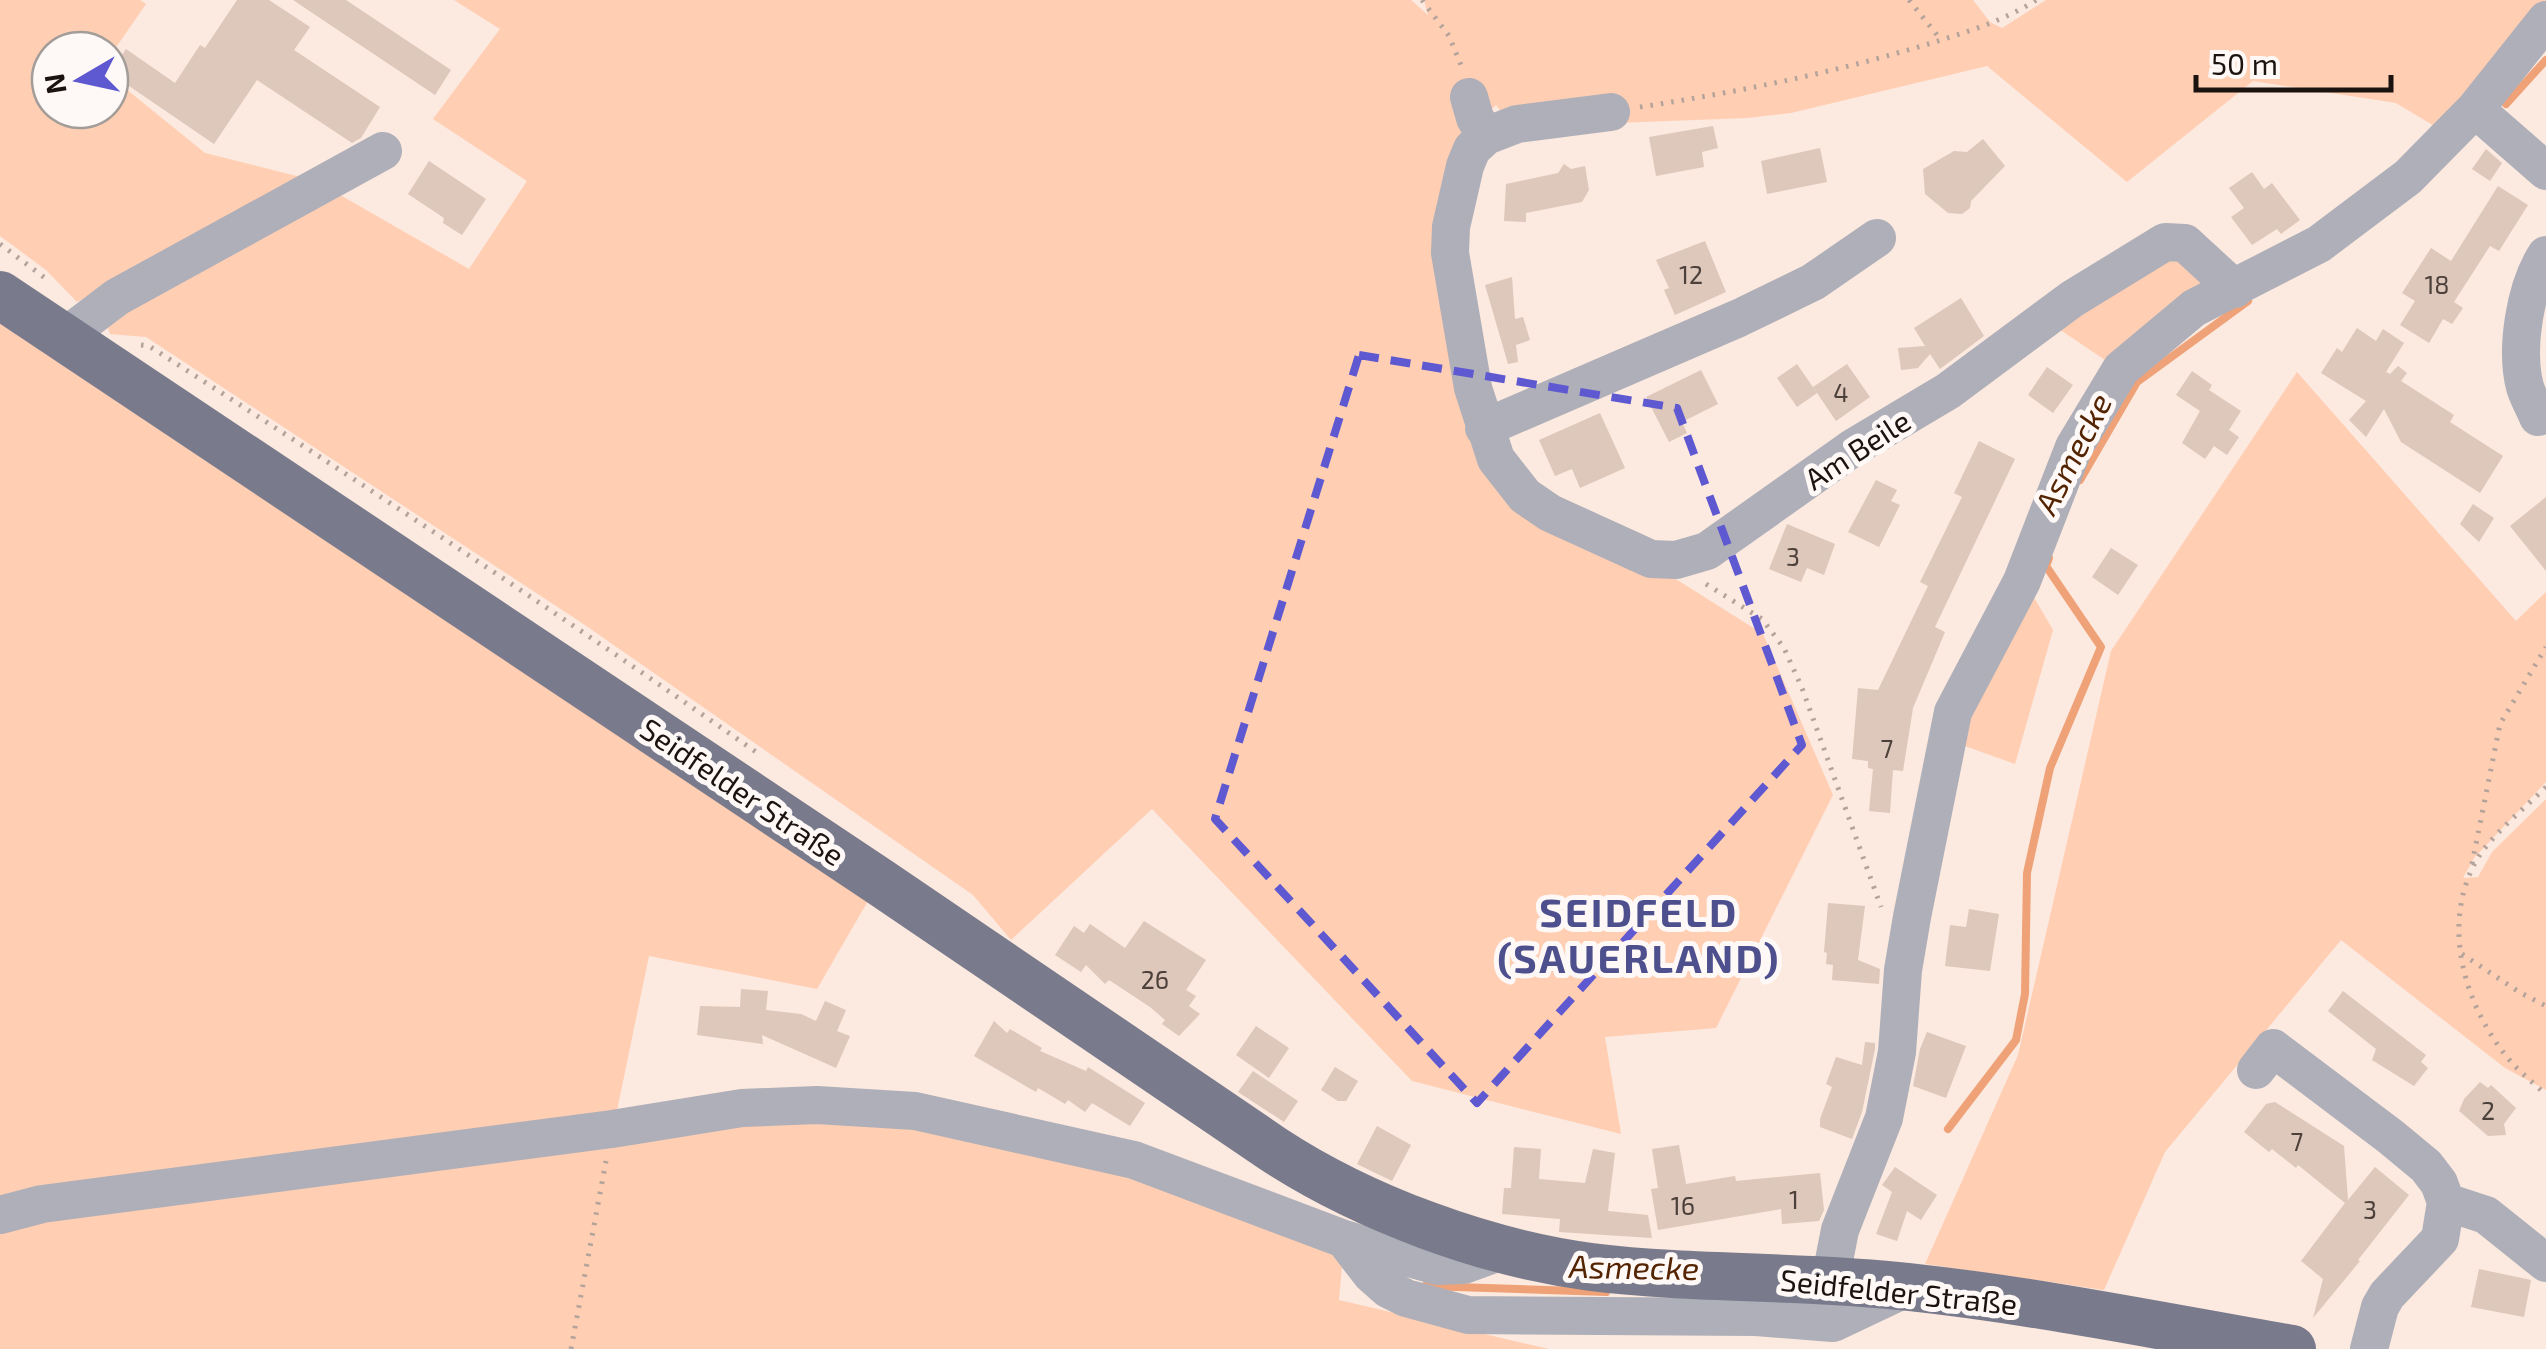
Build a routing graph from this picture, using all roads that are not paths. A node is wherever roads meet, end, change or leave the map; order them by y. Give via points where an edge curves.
1 (2546, 20) edge
2 (1469, 97) road end
3 (2475, 109) junction
4 (1611, 112) road end
5 (1486, 136) junction
6 (383, 152) dead end
7 (2546, 170) edge
8 (1876, 238) dead end
9 (2546, 255) edge
10 (2235, 289) junction
11 (0, 295) edge
12 (74, 330) junction
13 (2538, 416) dead end
14 (1484, 428) junction
15 (2256, 1070) dead end
16 (2446, 1202) junction
17 (0, 1215) edge
18 (1344, 1238) junction
19 (1505, 1250) junction
20 (2546, 1263) edge
21 (1830, 1281) junction
22 (1909, 1287) junction
23 (2292, 1349) edge
24 (2368, 1349) edge

1 - 3 street
2 - 5 street
3 - 7 street
3 - 10 street via 2408,177 2320,244
4 - 5 street via 1517,124
5 - 14 street via 1465,166 1450,254
6 - 12 street via 117,297
8 - 14 street via 1812,282 1739,318
9 - 13 street via 2531,282 2522,341 2524,386
10 - 14 street, Am Beile via 2185,243 2165,242 1708,550 1676,560 1636,555 1525,496 1502,468
10 - 21 street via 2194,308 2122,369 2074,446 2022,580 1953,712 1912,917 1884,1118 1840,1230
11 - 12 main road, Seidfelder Straße
12 - 19 main road, Seidfelder Straße via 1318,1179
15 - 16 street via 2273,1048 2426,1166
16 - 20 street via 2486,1215
16 - 24 street via 2440,1240 2387,1295
17 - 18 street, Seidfelder Straße via 62,1201 742,1108 817,1105 915,1111 1134,1160
18 - 19 street, Seidfelder Straße via 1437,1266 1464,1265
18 - 22 street via 1388,1289 1468,1314 1833,1322
19 - 21 main road, Seidfelder Straße via 1591,1266
21 - 22 main road, Seidfelder Straße
22 - 23 main road, Seidfelder Straße

